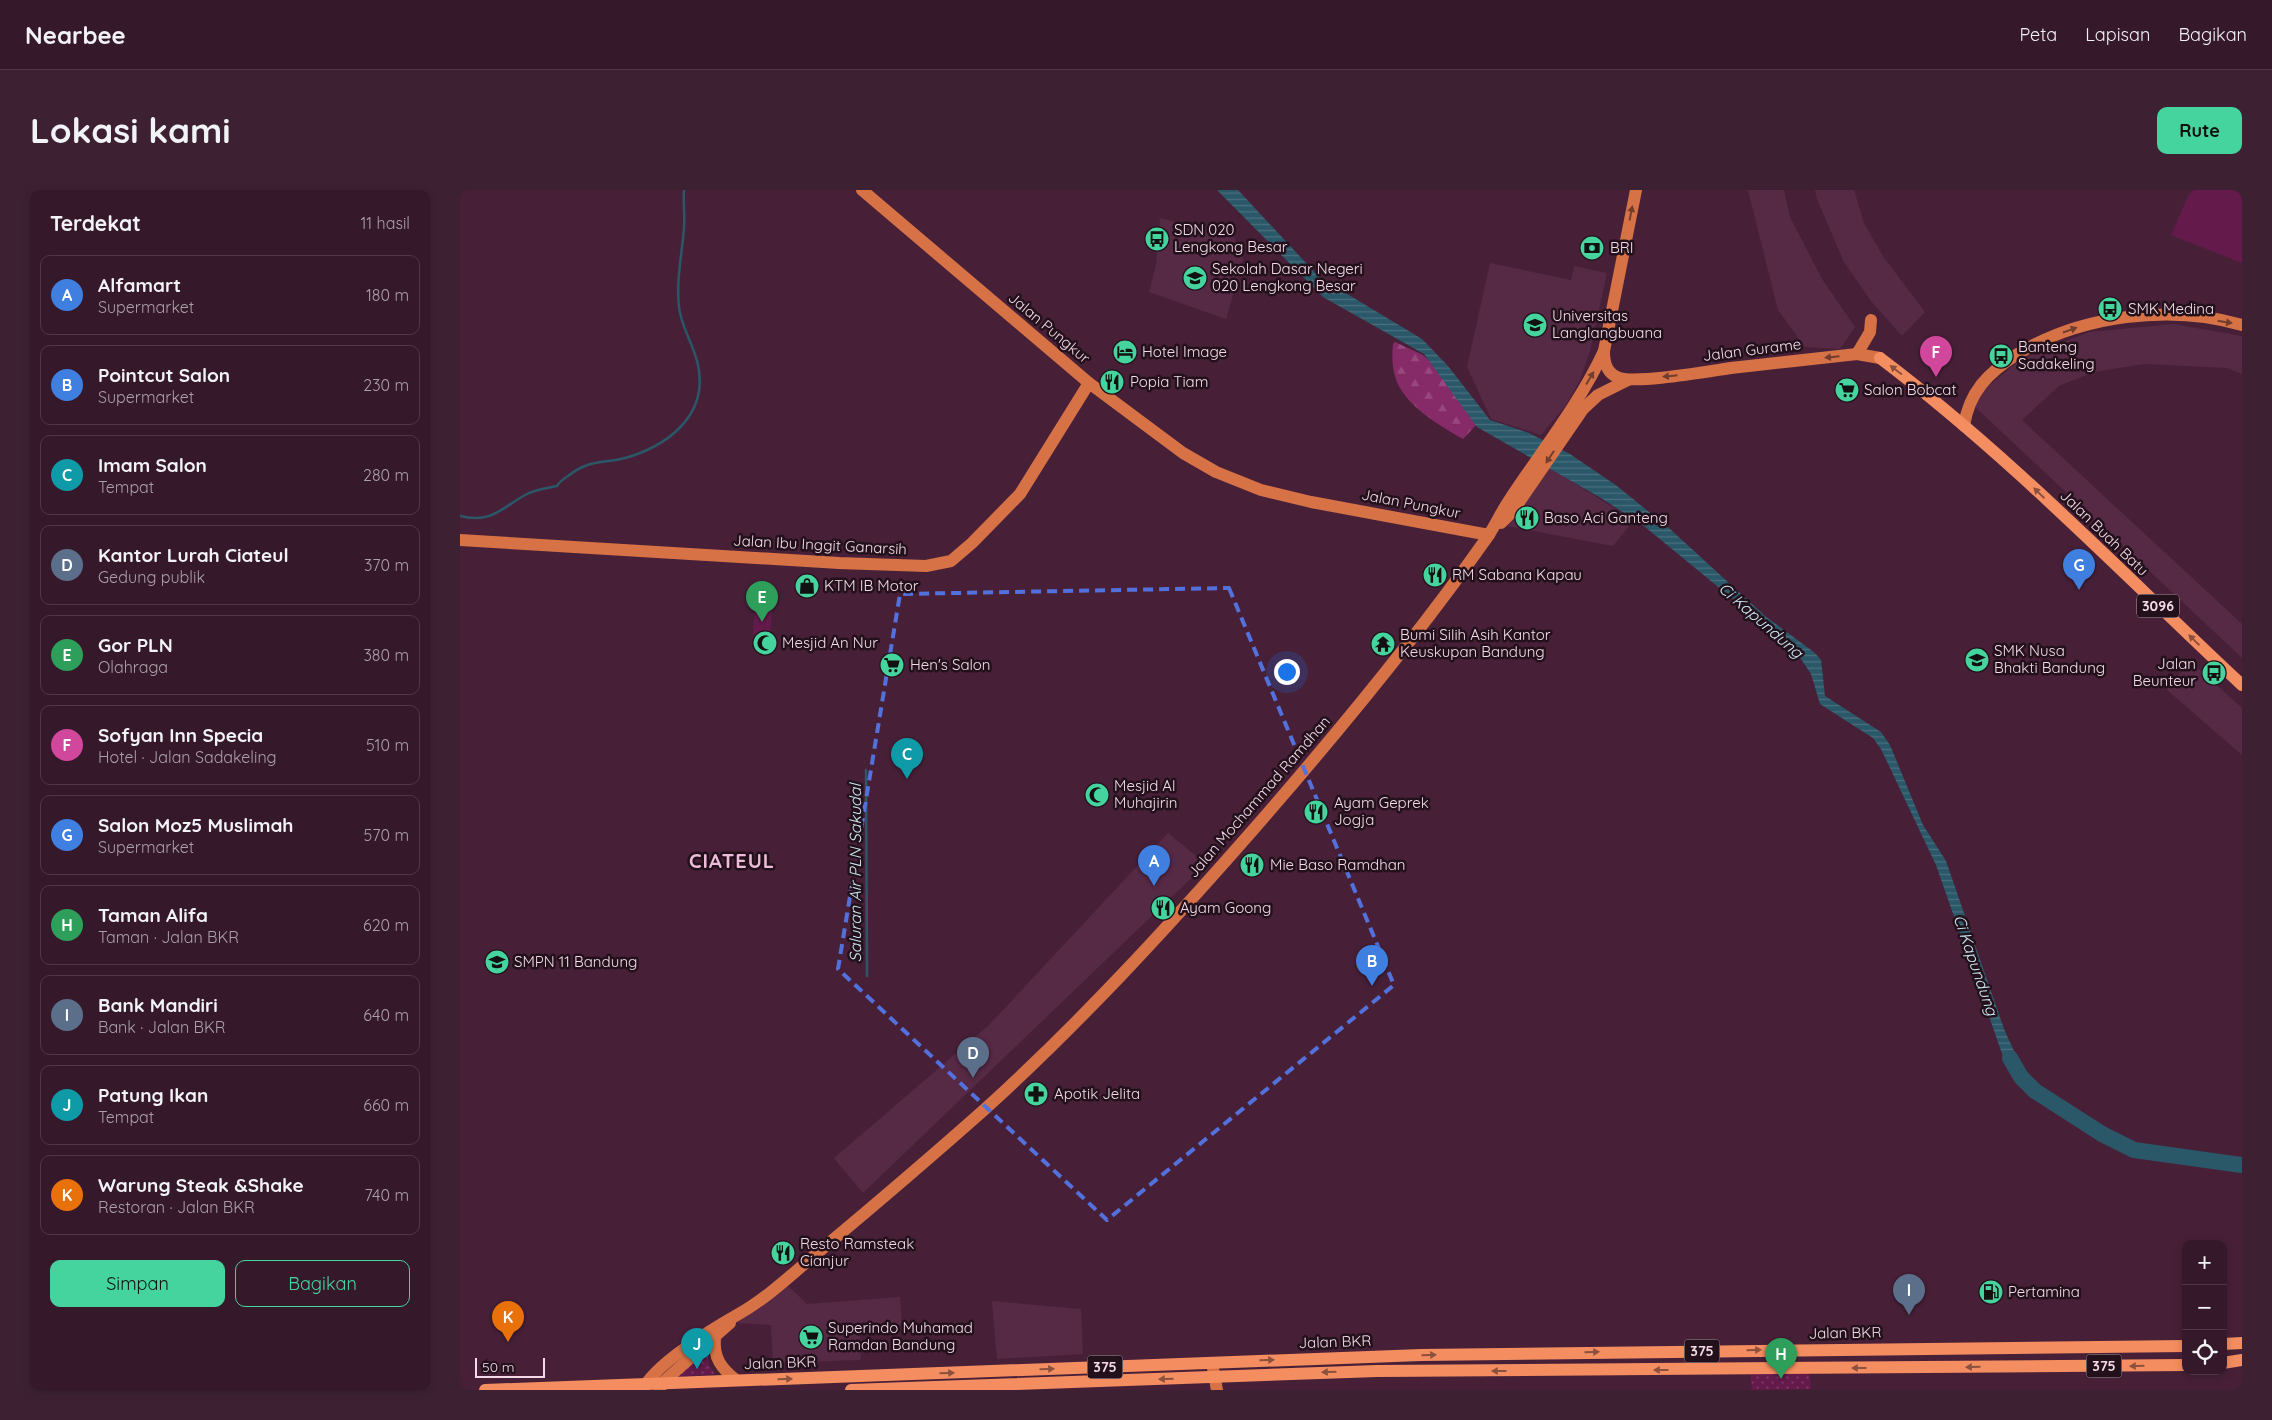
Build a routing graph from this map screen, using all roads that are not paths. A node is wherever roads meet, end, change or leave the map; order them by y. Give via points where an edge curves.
1 (862, 190) edge
2 (1636, 190) edge
3 (1871, 320) dead end
4 (2242, 325) edge
5 (1604, 352) junction
6 (1857, 354) junction
7 (1880, 358) joint
8 (1628, 380) junction
9 (1089, 383) junction
10 (1964, 426) junction
11 (1558, 437) junction
12 (1489, 536) junction
13 (460, 540) edge
14 (2242, 685) edge
15 (737, 1316) junction
16 (715, 1338) junction
17 (2242, 1343) edge
18 (2227, 1344) edge
19 (2182, 1346) edge
20 (2242, 1360) edge
21 (2227, 1362) edge
22 (1212, 1363) junction
23 (2182, 1365) edge
24 (736, 1380) junction
25 (1216, 1384) edge
26 (661, 1386) edge
27 (644, 1387) edge
28 (486, 1390) edge
29 (851, 1390) edge

1 - 9 main road, Jalan Pungkur
5 -> 2 main road
3 - 6 main road via 1870,332
10 -> 4 main road via 1973,395 1990,375 2032,346 2071,328 2142,316 2185,316
5 - 8 main road via 1609,372
11 -> 5 main road, Jalan Mochammad Ramdhan
6 - 7 main road, Jalan Gurame
6 -> 8 main road, Jalan Gurame
10 -> 7 main road, Jalan Buah Batu
8 - 11 main road, Jalan Mochammad Ramdhan via 1598,395
9 - 12 main road, Jalan Pungkur via 1196,461 1261,490
9 - 13 main road, Jalan Ibu Inggit Ganarsih via 1020,494 972,543 951,561 939,564 839,563
14 -> 10 main road, Jalan Buah Batu / 3096
11 - 12 main road, Jalan Mochammad Ramdhan via 1505,506
12 - 15 main road, Jalan Mochammad Ramdhan via 1334,737 1180,912 1084,1014 986,1107 886,1195
15 - 16 main road, Jalan Mochammad Ramdhan
15 - 27 main road, Jalan Mochammad Ramdhan via 714,1327 662,1368
16 - 24 main road via 718,1362
16 - 26 main road, Jalan Mochammad Ramdhan
17 - 18 main road
22 -> 19 main road, Jalan BKR / 375 via 1421,1355
20 - 21 main road
24 -> 22 main road, Jalan BKR / 375
22 - 25 main road
23 -> 25 main road, Jalan BKR / 375 via 1377,1371
24 - 26 main road, Jalan BKR / 375
25 -> 29 main road, Jalan BKR / 375
26 - 27 main road, Jalan BKR / 375
27 - 28 main road, Jalan BKR / 375

